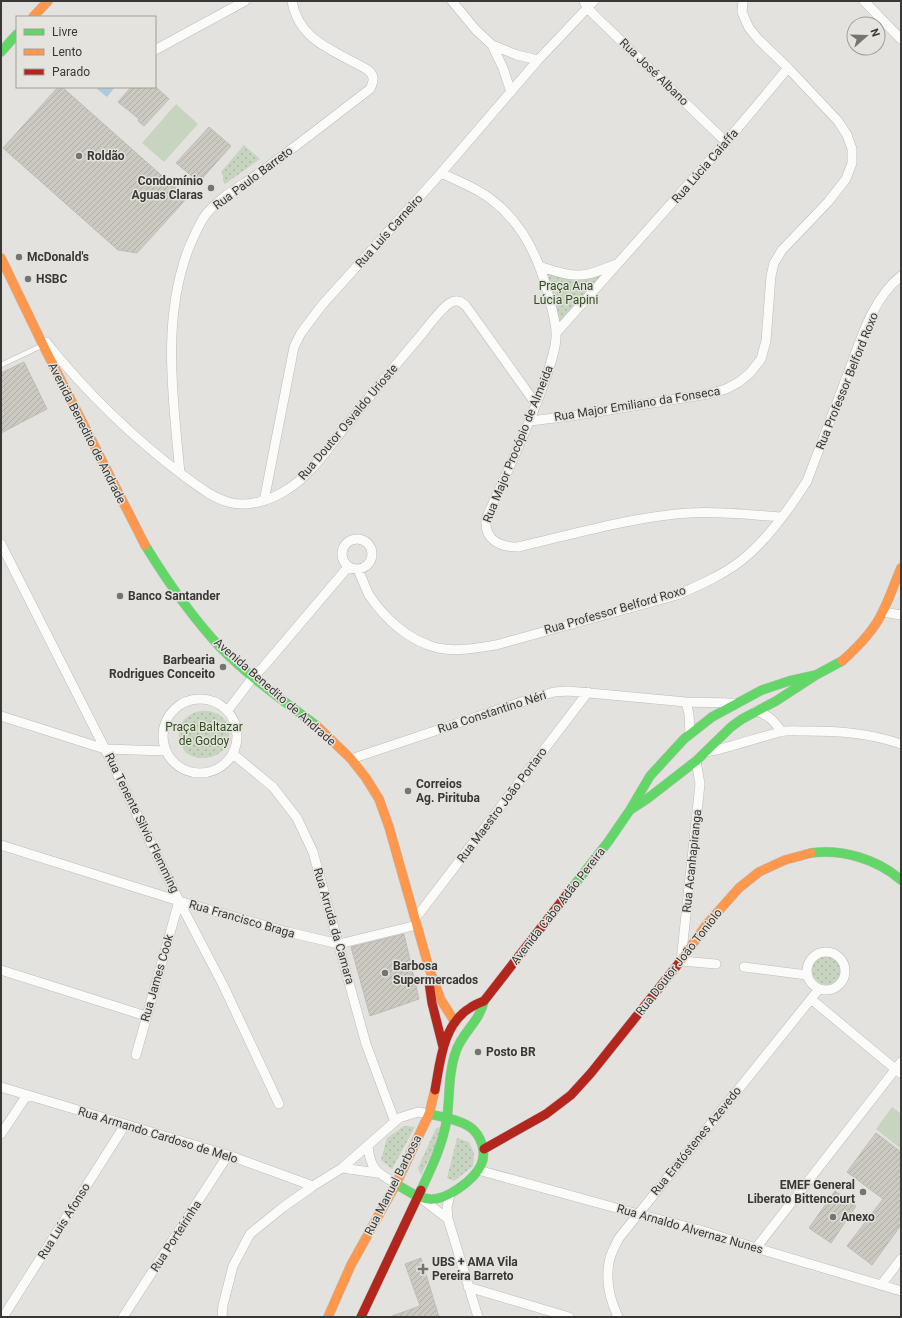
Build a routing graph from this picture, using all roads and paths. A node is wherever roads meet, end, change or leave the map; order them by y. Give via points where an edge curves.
1 (48, 1) edge
2 (245, 1) edge
3 (292, 1) edge
4 (452, 1) edge
5 (594, 1) edge
6 (743, 1) edge
7 (864, 1) edge
8 (586, 5) edge
9 (34, 16) edge
10 (16, 35) edge
11 (901, 39) edge
12 (492, 45) junction
13 (156, 49) edge
14 (1, 52) edge
15 (538, 60) junction
16 (788, 68) junction
17 (511, 92) junction
18 (726, 142) junction
19 (441, 174) junction
20 (1, 258) edge
21 (620, 262) junction
22 (539, 266) junction
23 (901, 276) edge
24 (35, 328) junction
25 (556, 333) junction
26 (43, 345) junction
27 (1, 366) edge
28 (536, 404) junction
29 (530, 421) junction
30 (180, 473) junction
31 (264, 501) junction
32 (781, 517) junction
33 (1, 544) edge
34 (348, 567) junction
35 (901, 568) edge
36 (358, 570) junction
37 (901, 590) edge
38 (890, 596) junction
39 (883, 612) junction
40 (901, 615) edge
41 (816, 675) junction
42 (254, 676) junction
43 (588, 692) junction
44 (686, 702) junction
45 (738, 703) junction
46 (228, 710) junction
47 (756, 711) junction
48 (1, 716) edge
49 (782, 732) junction
50 (690, 734) junction
51 (901, 744) edge
52 (105, 749) junction
53 (166, 751) junction
54 (705, 753) junction
55 (233, 754) junction
56 (692, 754) junction
57 (351, 759) junction
58 (630, 810) junction
59 (1, 845) edge
60 (901, 880) edge
61 (180, 901) junction
62 (416, 922) junction
63 (339, 944) junction
64 (681, 961) junction
65 (716, 964) dead end
66 (744, 967) dead end
67 (429, 968) junction
68 (1, 970) edge
69 (807, 975) junction
70 (819, 989) junction
71 (810, 999) junction
72 (484, 1001) junction
73 (146, 1016) junction
74 (455, 1022) junction
75 (460, 1043) junction
76 (443, 1047) junction
77 (136, 1055) dead end
78 (899, 1068) edge
79 (1, 1087) edge
80 (27, 1095) junction
81 (279, 1104) dead end
82 (429, 1114) junction
83 (447, 1118) junction
84 (395, 1122) junction
85 (125, 1125) junction
86 (1, 1134) edge
87 (368, 1147) junction
88 (484, 1149) junction
89 (228, 1155) junction
90 (342, 1168) junction
91 (478, 1170) junction
92 (377, 1172) junction
93 (396, 1184) junction
94 (313, 1186) junction
95 (450, 1194) junction
96 (418, 1196) junction
97 (638, 1214) junction
98 (448, 1219) junction
99 (756, 1248) junction
100 (901, 1259) edge
101 (881, 1285) junction
102 (468, 1287) junction
103 (901, 1291) edge
104 (3, 1317) edge
105 (123, 1317) edge
106 (222, 1317) edge
107 (328, 1317) edge
108 (361, 1317) edge
109 (478, 1317) edge
110 (569, 1317) edge
111 (618, 1317) edge

1 - 9 main road
2 - 13 street
3 - 30 street, Rua Paulo Barreto via 297,19 306,33 320,44 368,70 372,73 373,83 370,88 259,174 217,201 196,231 185,259 173,312 172,365
4 - 12 street
5 - 8 street, Rua Luís Carneiro
6 - 16 street, Rua Major Emiliano da Fonseca via 742,12 749,28
7 - 11 street
8 - 15 street, Rua Luís Carneiro
8 - 18 street, Rua José Albano
10 - 14 main road
12 - 15 street
12 - 17 street
15 - 17 street, Rua Luís Carneiro
16 - 18 street, Rua Lúcia Caiaffa
16 - 29 street, Rua Major Emiliano da Fonseca via 838,121 852,149 852,162 846,178 828,202 782,250 774,263 766,341 761,359 739,382 708,394
17 - 19 street, Rua Luís Carneiro
18 - 21 street, Rua Lúcia Caiaffa
19 - 22 street, Rua Major Procópio de Almeida via 491,199 511,216 526,238
19 - 31 street, Rua Luís Carneiro via 322,305 301,333 294,347
20 - 24 main road, Avenida Benedito de Andrade
21 - 22 street, Rua Lúcia Caiaffa via 592,273 579,275
21 - 25 street, Rua Lúcia Caiaffa
22 - 25 street, Rua Major Procópio de Almeida
23 - 32 street, Rua Professor Belford Roxo via 881,298 868,324 807,481
24 - 26 main road, Avenida Benedito de Andrade
24 - 30 street, Rua Doutor Osvaldo Urioste via 70,372 117,420
25 - 28 street, Rua Major Procópio de Almeida via 551,361
26 - 27 lane
26 - 42 main road, Avenida Benedito de Andrade via 138,534 163,575 192,616 221,648
28 - 29 street, Rua Major Procópio de Almeida
28 - 31 street, Rua Doutor Osvaldo Urioste via 466,306 457,300 451,302 317,462 288,490
29 - 32 street, Rua Major Procópio de Almeida via 486,519 488,534 500,544 518,547 642,518 691,513
30 - 31 street, Rua Doutor Osvaldo Urioste via 209,494 228,502 243,504
32 - 36 street, Rua Professor Belford Roxo via 743,560 705,583 677,594 496,645 465,649 438,648 416,640 398,628 369,594
33 - 52 street, Rua Tenente Silvio Flemming
34 - 36 street
34 - 36 street via 342,558 343,548 350,540 361,540 369,546 372,556 367,565
34 - 42 street
35 - 38 main road, Avenida Cabo Adão Pereira
37 - 38 street
38 - 39 main road, Avenida Cabo Adão Pereira
39 - 40 street
39 - 41 main road, Avenida Cabo Adão Pereira via 854,650 839,663
41 - 45 main road, Avenida Cabo Adão Pereira via 762,690
41 - 47 main road, Avenida Cabo Adão Pereira
42 - 46 street
42 - 57 main road, Avenida Benedito de Andrade via 318,728
43 - 44 street, Rua Constantino Néri
43 - 57 street, Rua Constantino Néri via 554,692 536,697
43 - 62 street, Rua Maestro João Portaro
44 - 45 street, Rua Constantino Néri
44 - 50 street
45 - 47 main road
45 - 50 main road, Avenida Cabo Adão Pereira via 712,717
46 - 53 street via 217,702 204,698 191,699 179,704 170,713 164,725
46 - 55 street via 238,731
47 - 49 street via 770,717
47 - 54 main road, Avenida Cabo Adão Pereira via 731,727
48 - 52 street
49 - 51 street via 849,733 880,737
49 - 54 street
50 - 56 main road
50 - 58 main road, Avenida Cabo Adão Pereira via 650,776
52 - 53 street
52 - 61 street, Rua Tenente Silvio Flemming
53 - 55 street via 179,767 198,773 218,769 226,764
54 - 56 main road, Avenida Cabo Adão Pereira
55 - 63 street, Rua Arruda da Camara via 273,787 298,818 313,852
56 - 58 main road, Avenida Cabo Adão Pereira via 647,799
56 - 64 street, Rua Acanhapiranga via 700,784
57 - 62 main road, Avenida Benedito de Andrade via 379,799
58 - 72 main road, Avenida Cabo Adão Pereira
59 - 61 street, Rua Francisco Braga
60 - 64 main road, Rua Doutor João Toniolo via 892,872 864,858 839,853 813,853 784,860 759,872 739,888 706,924
61 - 63 street, Rua Francisco Braga
61 - 73 street, Rua James Cook
61 - 81 street, Rua Tenente Silvio Flemming via 224,985
62 - 63 street, Rua Francisco Braga
62 - 67 main road, Avenida Benedito de Andrade
63 - 84 street, Rua Arruda da Camara via 366,1044
64 - 65 street
64 - 88 main road, Rua Doutor João Toniolo via 571,1095 546,1114
66 - 69 street
67 - 74 main road, Avenida Benedito de Andrade via 441,1000
67 - 76 main road, Avenida Benedito de Andrade via 429,989
68 - 73 street
69 - 70 street via 809,981
69 - 70 street via 809,961 819,952 826,951 839,955 846,967 843,980 833,989
70 - 71 street, Rua Eratóstenes Azevedo
71 - 78 street
71 - 97 street, Rua Eratóstenes Azevedo
72 - 74 main road, Avenida Cabo Adão Pereira via 469,1008
72 - 75 main road, Avenida Cabo Adão Pereira via 482,1012
73 - 77 street, Rua James Cook
74 - 75 main road, Avenida Benedito de Andrade
74 - 76 main road, Avenida Cabo Adão Pereira
75 - 83 main road, Rua Manuel Barbosa via 453,1065
76 - 82 main road, Rua Manuel Barbosa
78 - 99 street
79 - 80 street, Rua Armando Cardoso de Melo
80 - 85 street, Rua Armando Cardoso de Melo
80 - 86 street
82 - 83 main road
82 - 84 street via 418,1112 399,1118
82 - 93 main road, Rua Manuel Barbosa
83 - 88 main road via 470,1127 477,1134
83 - 96 main road, Rua Manuel Barbosa via 437,1156
84 - 87 street
85 - 89 street, Rua Armando Cardoso de Melo
85 - 104 street, Rua Luís Afonso
87 - 90 street
87 - 92 street via 370,1162
88 - 91 main road
89 - 94 street, Rua Armando Cardoso de Melo
89 - 105 street, Rua Porteirinha
90 - 92 street
90 - 94 street
91 - 95 main road
91 - 97 street, Rua Arnaldo Alvernaz Nunes
92 - 93 street
93 - 96 main road
93 - 107 main road, Rua Manuel Barbosa via 351,1265
94 - 106 street via 250,1234 233,1266
95 - 96 main road via 434,1200
95 - 98 street
96 - 98 street
96 - 108 main road, Rua Manuel Barbosa
97 - 99 street, Rua Arnaldo Alvernaz Nunes
97 - 111 street, Rua Eratóstenes Azevedo via 619,1238 610,1257 607,1283
98 - 102 street
99 - 101 street, Rua Arnaldo Alvernaz Nunes
100 - 101 street
101 - 103 street, Rua Arnaldo Alvernaz Nunes
102 - 109 street
102 - 110 street

